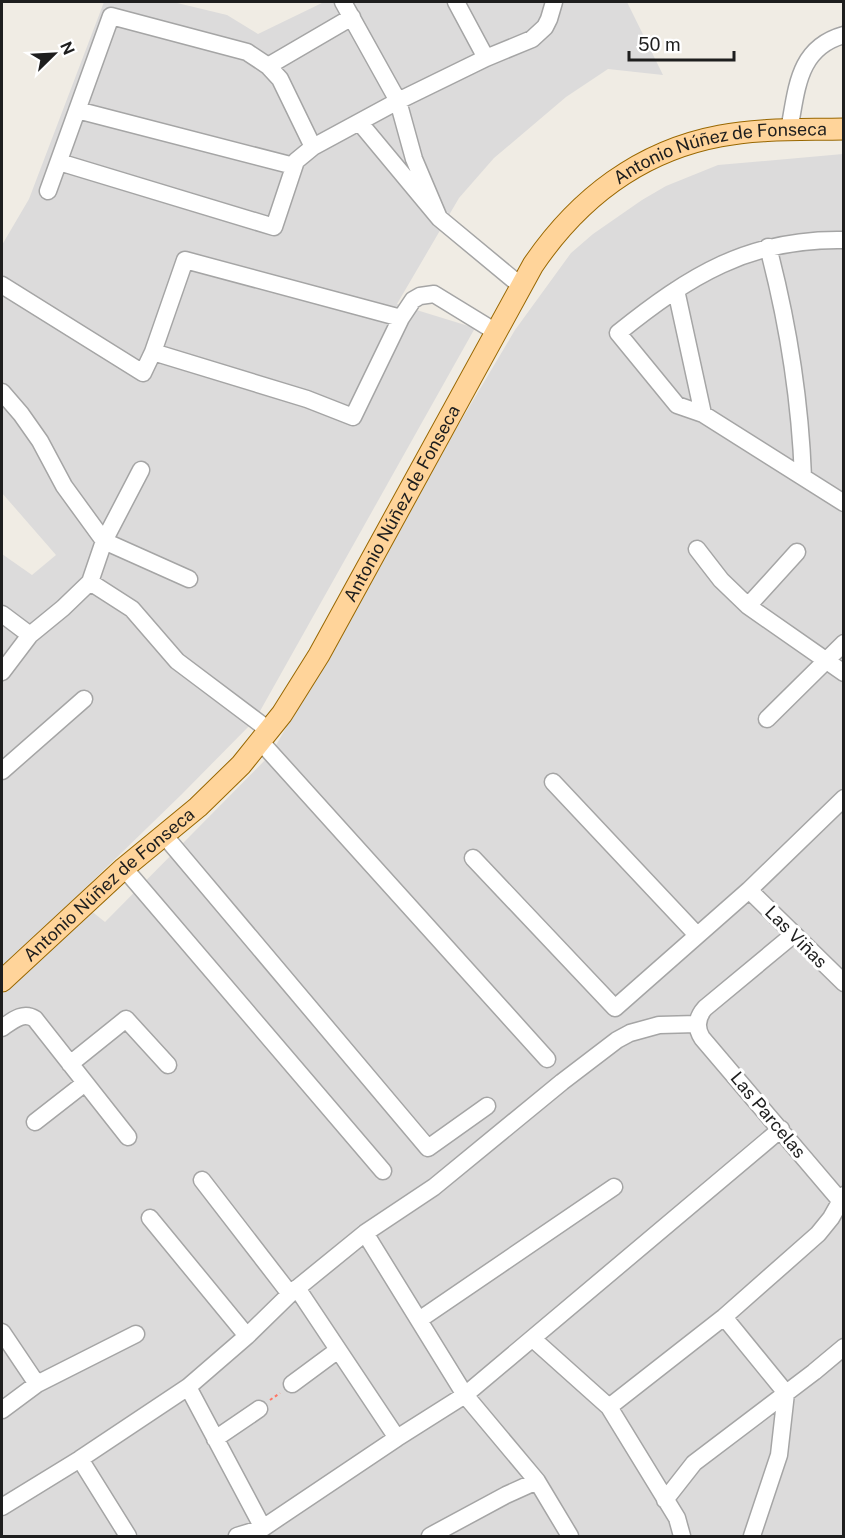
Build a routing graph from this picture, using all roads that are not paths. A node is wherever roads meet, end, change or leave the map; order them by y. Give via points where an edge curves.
1 (343, 2) edge
2 (456, 2) edge
3 (554, 2) edge
4 (352, 16) junction
5 (843, 35) edge
6 (486, 58) junction
7 (268, 66) junction
8 (398, 101) junction
9 (77, 110) junction
10 (360, 123) junction
11 (843, 129) edge
12 (789, 130) junction
13 (314, 147) junction
14 (58, 162) junction
15 (294, 166) junction
16 (48, 191) dead end
17 (439, 218) junction
18 (843, 240) edge
19 (768, 247) junction
20 (2, 285) edge
21 (521, 286) junction
22 (676, 290) junction
23 (401, 318) junction
24 (496, 333) junction
25 (153, 352) junction
26 (2, 392) edge
27 (703, 414) junction
28 (141, 470) dead end
29 (803, 477) junction
30 (843, 503) edge
31 (104, 541) junction
32 (697, 549) dead end
33 (797, 552) dead end
34 (189, 579) dead end
35 (90, 582) junction
36 (748, 606) junction
37 (2, 614) edge
38 (30, 634) junction
39 (843, 643) edge
40 (827, 661) junction
41 (2, 672) edge
42 (843, 673) edge
43 (84, 699) dead end
44 (767, 719) dead end
45 (265, 736) junction
46 (2, 771) edge
47 (553, 782) dead end
48 (843, 798) edge
49 (164, 836) junction
50 (473, 858) dead end
51 (124, 868) junction
52 (749, 890) junction
53 (697, 935) junction
54 (793, 935) junction
55 (2, 981) edge
56 (843, 983) edge
57 (698, 1024) junction
58 (2, 1028) edge
59 (547, 1059) dead end
60 (70, 1064) junction
61 (168, 1065) dead end
62 (86, 1083) junction
63 (487, 1106) dead end
64 (35, 1122) dead end
65 (781, 1129) junction
66 (128, 1137) dead end
67 (383, 1171) dead end
68 (202, 1180) dead end
69 (614, 1187) dead end
70 (842, 1200) edge
71 (150, 1218) dead end
72 (365, 1233) junction
73 (293, 1291) junction
74 (724, 1317) junction
75 (419, 1320) junction
76 (2, 1332) edge
77 (136, 1334) dead end
78 (247, 1335) junction
79 (533, 1339) junction
80 (843, 1347) edge
81 (338, 1350) junction
82 (37, 1384) junction
83 (292, 1384) road end
84 (188, 1387) junction
85 (786, 1393) junction
86 (465, 1395) junction
87 (609, 1407) junction
88 (259, 1409) road end
89 (2, 1410) edge
90 (215, 1438) junction
91 (397, 1438) junction
92 (80, 1459) junction
93 (537, 1481) junction
94 (665, 1500) junction
95 (2, 1507) edge
96 (263, 1528) junction
97 (453, 1531) edge
98 (128, 1536) edge
99 (237, 1536) edge
100 (430, 1536) edge
101 (570, 1536) edge
102 (682, 1536) edge
103 (752, 1536) edge

1 - 4 street
2 - 6 street
3 - 6 street via 549,19 532,39
4 - 7 street
4 - 8 street
5 - 12 street via 819,46 807,61 799,79
6 - 8 street
7 - 9 street via 247,52 111,16
7 - 13 street via 280,79
8 - 10 street
8 - 17 street via 414,159
9 - 14 street
9 - 15 street
10 - 13 street
10 - 17 street
11 - 12 main road, Antonio Núñez de Fonseca
12 - 21 main road, Antonio Núñez de Fonseca via 699,140 634,167 595,194 561,227
13 - 15 street
14 - 15 street via 274,227
14 - 16 street
17 - 21 street
18 - 19 street via 799,241
19 - 22 street via 712,268
19 - 29 street via 788,327 800,413
20 - 25 street via 143,373
21 - 24 main road, Antonio Núñez de Fonseca
22 - 27 street
22 - 27 street via 618,333 677,405
23 - 24 street via 413,300 434,294
23 - 25 street via 353,417 308,399
23 - 25 street via 184,260
24 - 45 main road, Antonio Núñez de Fonseca via 302,685
26 - 31 street via 40,441 64,486
27 - 29 street
28 - 31 street
29 - 30 street
31 - 34 street
31 - 35 street
32 - 36 street
33 - 36 street
35 - 38 street
35 - 45 street via 132,609 177,661
36 - 40 street
37 - 38 street
38 - 41 street
39 - 40 street
40 - 42 street
40 - 44 street
43 - 46 street
45 - 49 main road, Antonio Núñez de Fonseca via 220,786
45 - 59 street
47 - 53 street
48 - 52 street
49 - 51 main road, Antonio Núñez de Fonseca
49 - 63 street via 428,1148
50 - 53 street via 615,1008
51 - 55 main road, Antonio Núñez de Fonseca
51 - 67 street
52 - 53 street
52 - 54 street, Las Viñas
54 - 56 street, Las Viñas
54 - 57 street via 705,1008
57 - 65 street, Las Parcelas via 702,1038
57 - 72 street via 658,1025 617,1040 434,1187
58 - 60 street via 22,1016 32,1017
60 - 61 street via 126,1019
60 - 62 street
62 - 64 street
62 - 66 street
65 - 70 street, Las Parcelas
65 - 79 street
68 - 73 street
69 - 75 street
70 - 74 street via 818,1234
71 - 78 street
72 - 73 street
72 - 75 street
73 - 78 street
73 - 81 street
74 - 85 street
74 - 87 street
75 - 86 street
76 - 82 street
77 - 82 street
78 - 84 street
79 - 86 street
79 - 87 street
80 - 85 street
81 - 83 street
81 - 91 street
82 - 89 street
84 - 90 street
84 - 92 street
85 - 94 street via 694,1463
85 - 103 street via 779,1455
86 - 91 street
86 - 93 street
87 - 94 street
88 - 90 street
90 - 96 street
91 - 96 street
92 - 95 street
92 - 98 street
93 - 97 street via 506,1495
93 - 101 street
94 - 102 street
96 - 99 street
97 - 100 street

